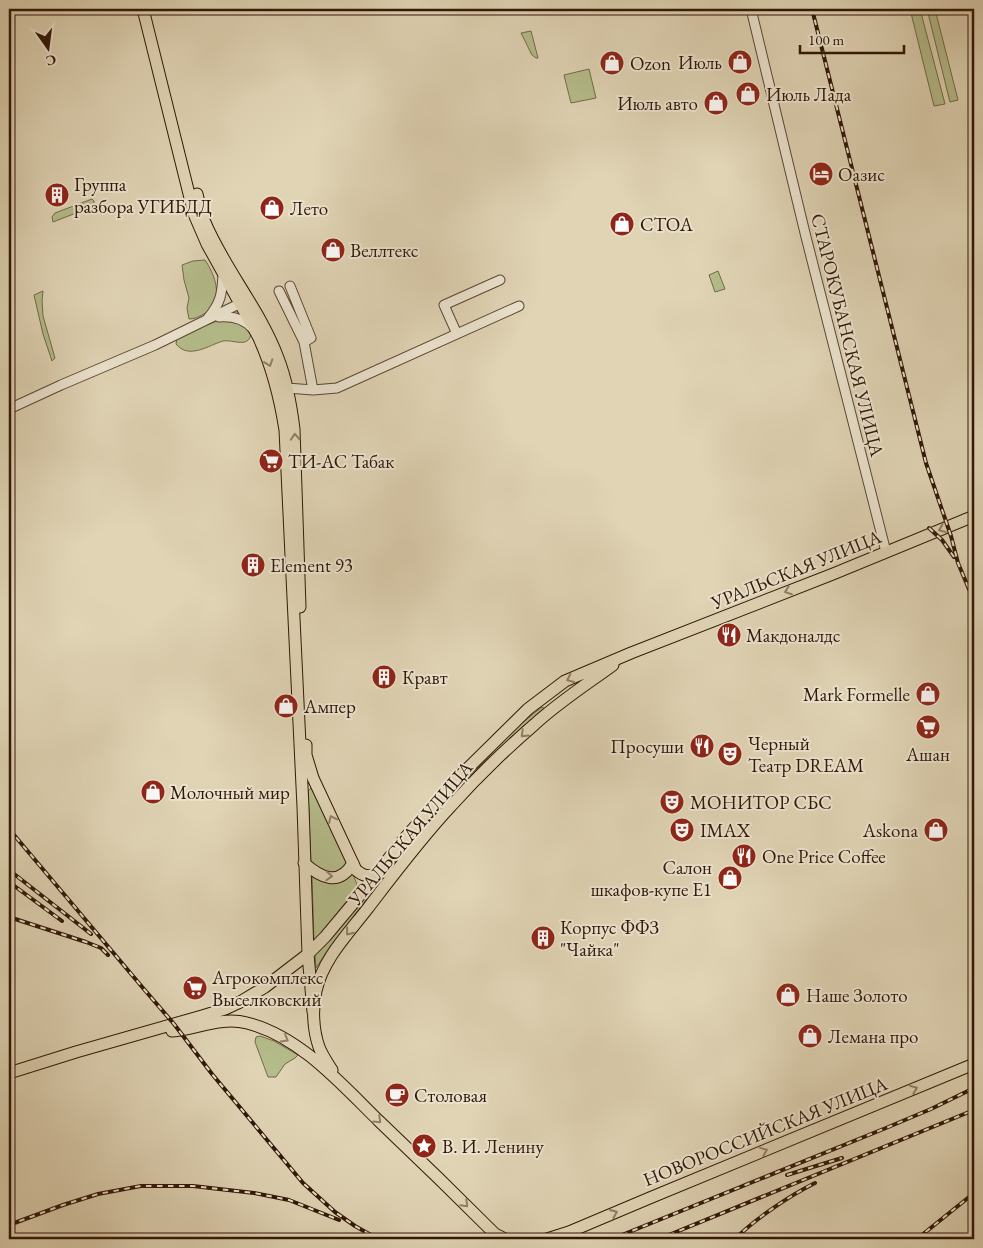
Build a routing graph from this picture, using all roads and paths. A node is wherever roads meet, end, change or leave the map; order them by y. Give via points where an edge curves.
1 (143, 9) edge
2 (150, 9) edge
3 (751, 9) edge
4 (223, 274) junction
5 (500, 280) dead end
6 (290, 286) dead end
7 (280, 291) dead end
8 (244, 302) junction
9 (519, 306) dead end
10 (204, 322) junction
11 (456, 334) junction
12 (258, 336) junction
13 (304, 342) junction
14 (287, 388) junction
15 (314, 390) junction
16 (9, 408) edge
17 (974, 516) edge
18 (886, 552) junction
19 (631, 653) junction
20 (562, 702) junction
21 (534, 704) junction
22 (303, 749) junction
23 (451, 806) junction
24 (424, 816) junction
25 (304, 863) junction
26 (353, 863) junction
27 (376, 874) junction
28 (308, 954) junction
29 (240, 1002) junction
30 (313, 1012) junction
31 (247, 1023) junction
32 (99, 1047) junction
33 (974, 1064) edge
34 (9, 1074) edge
35 (342, 1086) junction
36 (569, 1232) junction
37 (499, 1237) edge
38 (548, 1239) edge
39 (554, 1239) edge

1 - 4 main road via 194,214
2 - 8 main road via 204,219
3 - 18 street, СТАРОКУБАНСКАЯ УЛИЦА
4 - 8 main road
4 - 10 street via 220,299
5 - 11 street via 444,305
6 - 13 street via 311,338
7 - 13 street
8 - 10 street
8 - 12 main road
8 - 14 main road via 266,333
9 - 11 street
10 - 12 street via 217,317 236,318 246,322
10 - 16 street
11 - 15 street via 337,388
12 -> 22 main road via 271,369 285,430
13 - 15 street
14 - 15 street
22 -> 14 main road via 294,429
17 -> 18 main road, УРАЛЬСКАЯ УЛИЦА
18 -> 19 main road, УРАЛЬСКАЯ УЛИЦА
19 - 20 main road, УРАЛЬСКАЯ УЛИЦА
19 -> 21 main road, УРАЛЬСКАЯ УЛИЦА via 564,681
20 - 21 main road via 552,700
20 -> 23 main road, УРАЛЬСКАЯ УЛИЦА via 535,723
21 - 24 main road, УРАЛЬСКАЯ УЛИЦА
22 - 25 main road
26 -> 22 main road
23 - 24 main road
23 -> 30 main road, УРАЛЬСКАЯ УЛИЦА via 334,952 322,970
24 - 27 main road, УРАЛЬСКАЯ УЛИЦА
25 -> 26 main road via 324,878 343,875
25 - 28 main road
26 - 27 main road via 362,875
27 - 28 main road, УРАЛЬСКАЯ УЛИЦА
28 - 29 main road, УРАЛЬСКАЯ УЛИЦА
28 - 30 main road
29 - 31 main road via 240,1017
29 - 32 main road, УРАЛЬСКАЯ УЛИЦА
30 - 35 main road, УРАЛЬСКАЯ УЛИЦА via 319,1046
31 - 32 main road via 228,1021 155,1031
31 -> 35 main road via 275,1033 301,1048
32 - 34 main road
36 -> 33 main road, НОВОРОССИЙСКАЯ УЛИЦА
35 -> 37 main road
36 - 38 main road, НОВОРОССИЙСКАЯ УЛИЦА
36 - 39 street, НОВОРОССИЙСКАЯ УЛИЦА

